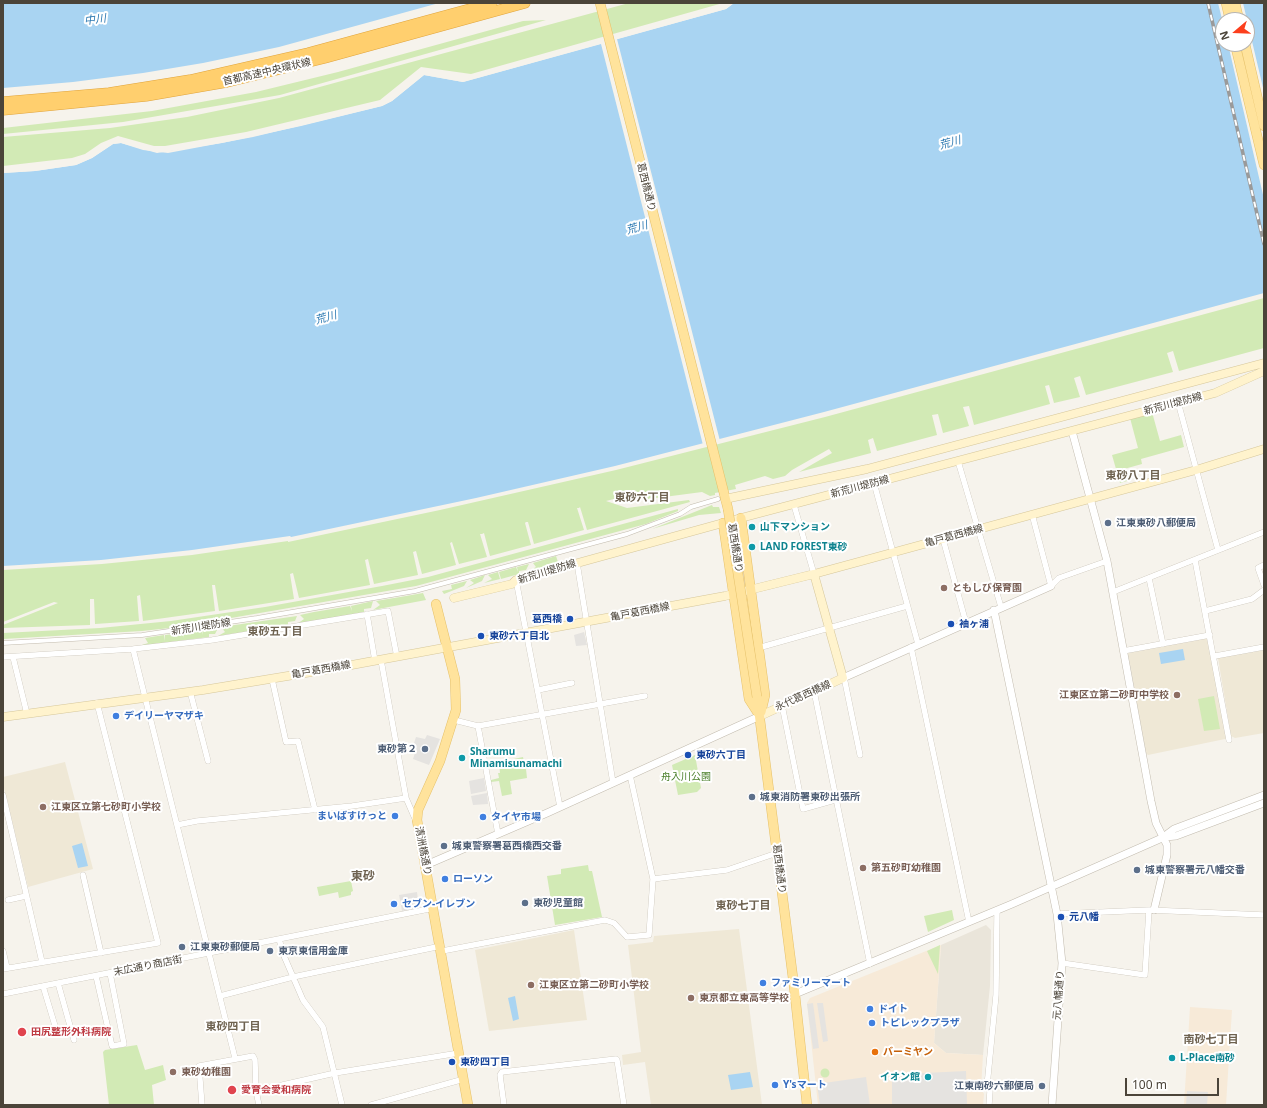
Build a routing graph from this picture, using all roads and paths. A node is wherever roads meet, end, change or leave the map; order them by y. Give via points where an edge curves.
1 (492, 3) edge
2 (525, 3) edge
3 (600, 3) edge
4 (1238, 52) edge
5 (1247, 52) edge
6 (3, 102) edge
7 (3, 110) edge
8 (1264, 126) edge
9 (1264, 165) edge
10 (1264, 363) edge
11 (1264, 371) edge
12 (1178, 402) junction
13 (1072, 431) junction
14 (1264, 449) edge
15 (958, 461) junction
16 (1196, 470) junction
17 (874, 483) junction
18 (722, 496) junction
19 (1091, 498) junction
20 (794, 505) junction
21 (1032, 514) junction
22 (741, 518) junction
23 (723, 523) junction
24 (978, 529) junction
25 (1264, 532) edge
26 (943, 538) junction
27 (1218, 550) junction
28 (893, 552) junction
29 (1195, 560) junction
30 (1107, 561) junction
31 (576, 563) junction
32 (1264, 565) edge
33 (814, 574) junction
34 (1149, 578) junction
35 (516, 580) junction
36 (1264, 585) edge
37 (1051, 586) junction
38 (750, 590) junction
39 (1264, 590) edge
40 (1113, 592) junction
41 (733, 594) junction
42 (454, 598) dead end
43 (436, 604) dead end
44 (907, 606) junction
45 (997, 608) junction
46 (1206, 611) junction
47 (367, 614) junction
48 (586, 622) junction
49 (966, 622) junction
50 (829, 628) junction
51 (527, 633) junction
52 (1210, 635) junction
53 (3, 643) edge
54 (918, 644) junction
55 (1163, 644) junction
56 (911, 647) junction
57 (1264, 647) edge
58 (448, 648) junction
59 (758, 648) junction
60 (133, 649) junction
61 (1124, 651) junction
62 (1215, 656) junction
63 (3, 657) edge
64 (13, 657) junction
65 (397, 657) junction
66 (378, 660) junction
67 (272, 678) junction
68 (844, 678) junction
69 (572, 683) dead end
70 (538, 690) junction
71 (814, 691) junction
72 (190, 692) junction
73 (645, 696) dead end
74 (145, 698) junction
75 (97, 703) junction
76 (599, 704) junction
77 (782, 705) junction
78 (27, 714) junction
79 (542, 714) junction
80 (760, 716) junction
81 (3, 718) edge
82 (454, 720) junction
83 (478, 726) junction
84 (1230, 740) dead end
85 (860, 755) dead end
86 (208, 762) dead end
87 (630, 775) junction
88 (613, 783) junction
89 (3, 795) edge
90 (1264, 795) edge
91 (406, 798) junction
92 (836, 800) junction
93 (1264, 803) edge
94 (560, 807) junction
95 (5, 808) edge
96 (314, 810) junction
97 (177, 825) junction
98 (418, 825) junction
99 (498, 834) junction
100 (1162, 838) junction
101 (777, 853) junction
102 (426, 865) junction
103 (83, 875) dead end
104 (653, 879) junction
105 (1052, 885) junction
106 (26, 896) junction
107 (8, 900) dead end
108 (434, 908) junction
109 (1152, 910) junction
110 (997, 911) junction
111 (1057, 914) junction
112 (1264, 915) edge
113 (970, 922) junction
114 (279, 939) junction
115 (442, 948) junction
116 (3, 951) edge
117 (101, 953) junction
118 (209, 954) junction
119 (42, 962) junction
120 (1062, 963) junction
121 (870, 964) junction
122 (5, 969) edge
123 (110, 973) junction
124 (96, 976) junction
125 (293, 977) junction
126 (58, 983) junction
127 (43, 986) junction
128 (3, 994) edge
129 (795, 994) junction
130 (220, 996) junction
131 (56, 1029) dead end
132 (74, 1040) dead end
133 (459, 1052) junction
134 (235, 1058) junction
135 (335, 1073) junction
136 (464, 1079) junction
137 (256, 1091) junction
138 (202, 1105) edge
139 (259, 1105) edge
140 (342, 1105) edge
141 (371, 1105) edge
142 (468, 1105) edge
143 (504, 1105) edge
144 (624, 1105) edge
145 (807, 1105) edge
146 (989, 1105) edge
147 (1052, 1105) edge

1 - 6 highway, 首都高速中央環状線 via 308,53 190,80 109,93
2 - 7 highway, 首都高速中央環状線 via 227,82 146,96
3 - 18 main road, 葛西橋通り
4 - 9 main road
5 - 8 main road
10 - 18 main road, 新荒川堤防線 via 860,471
11 - 12 main road, 新荒川堤防線 via 1215,393
12 - 13 main road, 新荒川堤防線
12 - 16 street
13 - 15 main road, 新荒川堤防線
13 - 19 street
14 - 16 main road, 亀戸葛西橋線
15 - 17 main road, 新荒川堤防線
15 - 24 street
16 - 19 main road, 亀戸葛西橋線
16 - 27 street
17 - 20 main road, 新荒川堤防線
17 - 28 street
18 - 53 street, 新荒川堤防線 via 627,534 415,591 142,635
18 - 80 main road, 葛西橋通り, bridge via 728,509
19 - 21 main road, 亀戸葛西橋線
19 - 30 street
20 - 22 main road, 新荒川堤防線
20 - 33 street
21 - 24 main road, 亀戸葛西橋線
21 - 37 street
22 - 23 main road, 新荒川堤防線
22 - 38 main road
23 - 31 main road, 新荒川堤防線
23 - 41 main road
24 - 26 main road, 亀戸葛西橋線
24 - 45 street
25 - 27 street
26 - 28 main road, 亀戸葛西橋線
26 - 49 street
27 - 29 street
28 - 33 main road, 亀戸葛西橋線
28 - 44 street
29 - 34 street
29 - 46 street
30 - 37 street via 1060,578
30 - 40 street
31 - 35 main road, 新荒川堤防線
31 - 48 street
32 - 36 street via 1258,568
33 - 38 main road, 亀戸葛西橋線
33 - 50 main road, 永代葛西橋線
34 - 40 street
34 - 55 street
35 - 42 main road, 新荒川堤防線 via 512,584
35 - 51 street
37 - 45 street
38 - 41 main road, 亀戸葛西橋線
38 - 59 main road
39 - 46 street via 1252,599
40 - 61 street
41 - 48 main road, 亀戸葛西橋線
41 - 80 main road via 749,699
43 - 58 main road, 清洲橋通り
44 - 50 street
44 - 54 street
45 - 49 street
45 - 105 street, 元八幡通り
46 - 52 street
47 - 60 street via 212,640
47 - 65 street via 388,611
47 - 66 street
48 - 51 main road, 亀戸葛西橋線
48 - 76 street
49 - 54 street
50 - 59 street
50 - 68 main road, 永代葛西橋線
51 - 58 main road, 亀戸葛西橋線
51 - 70 street
52 - 55 street
52 - 62 street
54 - 56 street
55 - 61 street
56 - 68 street
56 - 113 street
57 - 62 street
58 - 65 main road, 亀戸葛西橋線
58 - 82 main road, 清洲橋通り via 456,690
59 - 80 main road via 765,695
60 - 64 street
60 - 74 street
61 - 100 street via 1150,801
62 - 84 street
63 - 64 street
64 - 78 street
65 - 66 main road, 亀戸葛西橋線
66 - 67 main road, 亀戸葛西橋線
66 - 91 street
67 - 72 main road, 亀戸葛西橋線
67 - 96 street via 286,742 298,741
68 - 71 main road, 永代葛西橋線
68 - 85 street
69 - 70 street
70 - 79 street
71 - 77 main road, 永代葛西橋線
71 - 92 street
72 - 74 main road, 亀戸葛西橋線
72 - 86 street
73 - 76 street
74 - 75 main road, 亀戸葛西橋線
74 - 97 street
75 - 78 main road, 亀戸葛西橋線
75 - 117 street via 158,943
76 - 79 street
76 - 88 street
77 - 80 main road, 永代葛西橋線
77 - 92 street via 803,809
78 - 81 main road, 亀戸葛西橋線
79 - 83 street
79 - 94 street
80 - 87 street
80 - 101 main road, 葛西橋通り
82 - 83 street
82 - 98 main road, 清洲橋通り via 440,761 418,810
83 - 99 street
87 - 88 street
87 - 104 street
88 - 94 street
89 - 95 street
90 - 100 street via 1174,829
91 - 96 street
91 - 98 street
92 - 121 street
93 - 100 street via 1176,836
94 - 99 street
95 - 106 street
96 - 97 street
97 - 118 street
98 - 102 main road, 清洲橋通り
99 - 102 street
100 - 105 street
100 - 109 street via 1167,855
101 - 104 street via 727,870
101 - 129 main road, 葛西橋通り
102 - 108 main road, 清洲橋通り
103 - 117 street
104 - 115 street via 649,935 627,937 614,923 605,920
105 - 110 street
105 - 111 street, 元八幡通り
106 - 107 street
106 - 119 street
108 - 114 street, 末広通り商店街
108 - 115 main road, 清洲橋通り
109 - 111 street
109 - 112 street
109 - 120 street via 1145,975
110 - 113 street
110 - 146 street via 996,995 987,1086 990,1091
111 - 120 street, 元八幡通り
113 - 121 street
114 - 118 street, 末広通り商店街
114 - 125 street
115 - 125 street
115 - 133 main road, 清洲橋通り
116 - 122 street
117 - 119 street
118 - 123 street, 末広通り商店街
118 - 130 street
119 - 122 street
120 - 147 street, 元八幡通り
121 - 129 street
123 - 124 street, 末広通り商店街
123 - 124 street via 124,1044 112,1046
124 - 126 street, 末広通り商店街
125 - 130 street
125 - 135 street via 303,1000 323,1027
126 - 127 street, 末広通り商店街
126 - 132 street
127 - 128 street, 末広通り商店街
127 - 131 street
129 - 145 main road, 葛西橋通り
130 - 134 street
133 - 135 street
133 - 136 main road, 清洲橋通り
134 - 137 street via 253,1056
134 - 138 street via 199,1066
135 - 137 street
135 - 140 street
136 - 141 street
136 - 142 main road, 清洲橋通り
137 - 139 street
143 - 144 street via 500,1075 502,1072 616,1059

